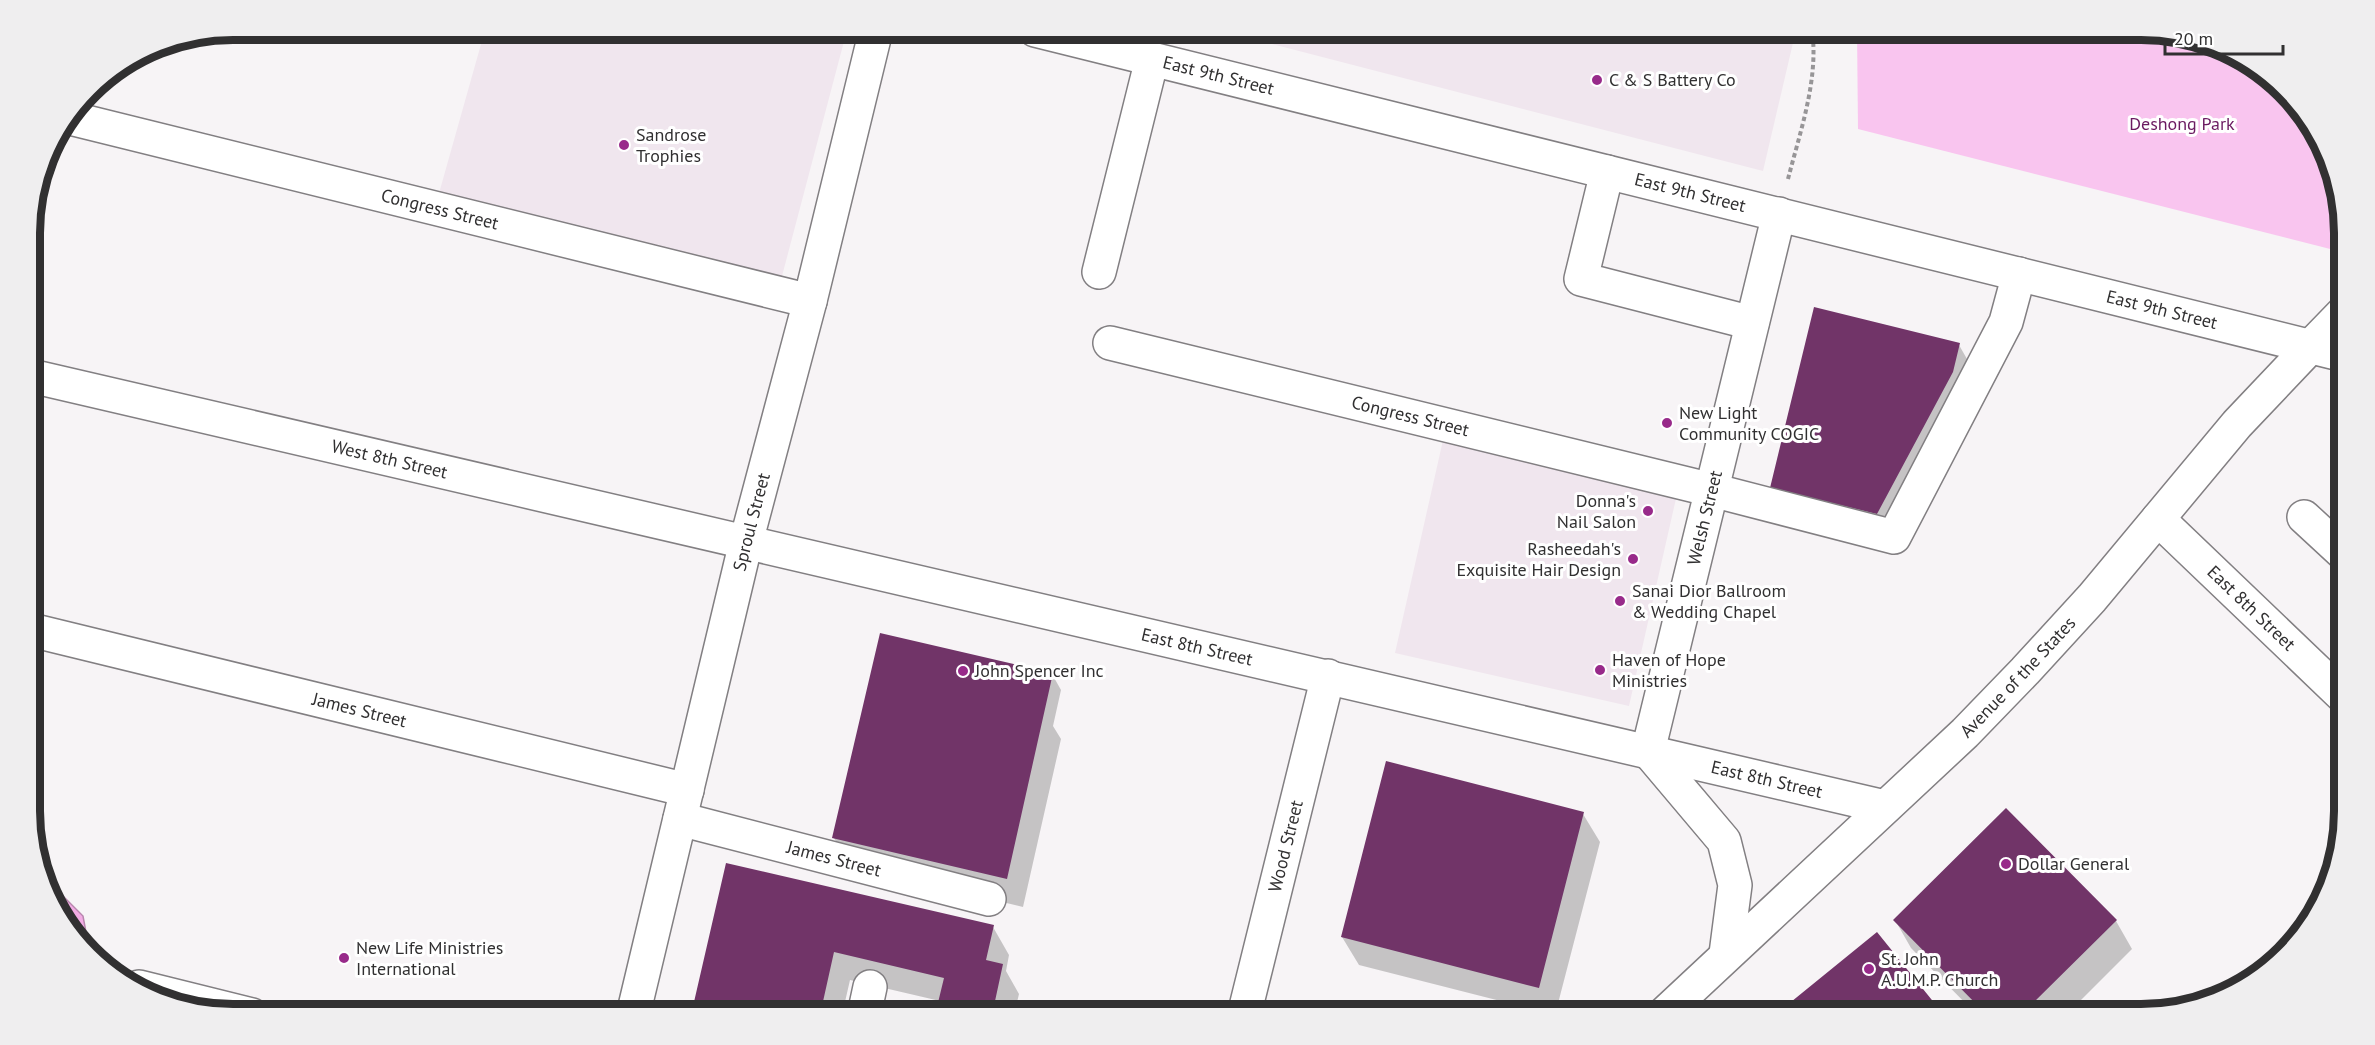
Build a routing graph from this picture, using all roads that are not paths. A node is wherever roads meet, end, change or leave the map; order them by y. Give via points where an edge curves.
1 (873, 41) edge
2 (1078, 41) edge
3 (1152, 59) junction
4 (78, 120) edge
5 (1607, 172) junction
6 (1779, 214) junction
7 (1099, 272) dead end
8 (2019, 274) junction
9 (810, 301) junction
10 (2334, 322) edge
11 (1752, 323) junction
12 (1110, 343) dead end
13 (2311, 346) junction
14 (2334, 353) edge
15 (41, 378) edge
16 (1712, 490) junction
17 (2304, 517) dead end
18 (2158, 519) junction
19 (746, 542) junction
20 (2334, 545) edge
21 (40, 632) edge
22 (1328, 676) junction
23 (2334, 686) edge
24 (1648, 751) junction
25 (684, 804) junction
26 (1886, 807) junction
27 (989, 899) dead end
28 (1726, 954) junction
29 (636, 1004) edge
30 (1247, 1004) edge
31 (1674, 1004) edge

1 - 9 street, Sproul Street
2 - 3 street, East 9th Street
3 - 5 street, East 9th Street
3 - 7 street
4 - 9 street, Congress Street
5 - 6 street, East 9th Street
5 - 11 street via 1581,279
6 - 8 street, East 9th Street
6 - 11 street, Welsh Street
8 - 13 street, East 9th Street
8 - 16 street, Congress Street via 2006,322 1894,537
9 - 19 street, Sproul Street
10 - 13 street, Avenue of the States
11 - 16 street, Welsh Street
12 - 16 street, Congress Street
13 - 14 street, East 9th Street
13 - 18 street, Avenue of the States via 2237,424
15 - 19 street, West 8th Street
16 - 24 street, Welsh Street
17 - 20 street
18 - 23 street, East 8th Street
18 - 26 street, Avenue of the States via 2025,671
19 - 22 street, East 8th Street
19 - 25 street, Sproul Street
21 - 25 street, James Street
22 - 24 street, East 8th Street
22 - 30 street, Wood Street
24 - 26 street, East 8th Street
24 - 28 street via 1724,841 1736,885
25 - 27 street, James Street
25 - 29 street, Sproul Street
26 - 28 street, Avenue of the States
28 - 31 street, Avenue of the States

